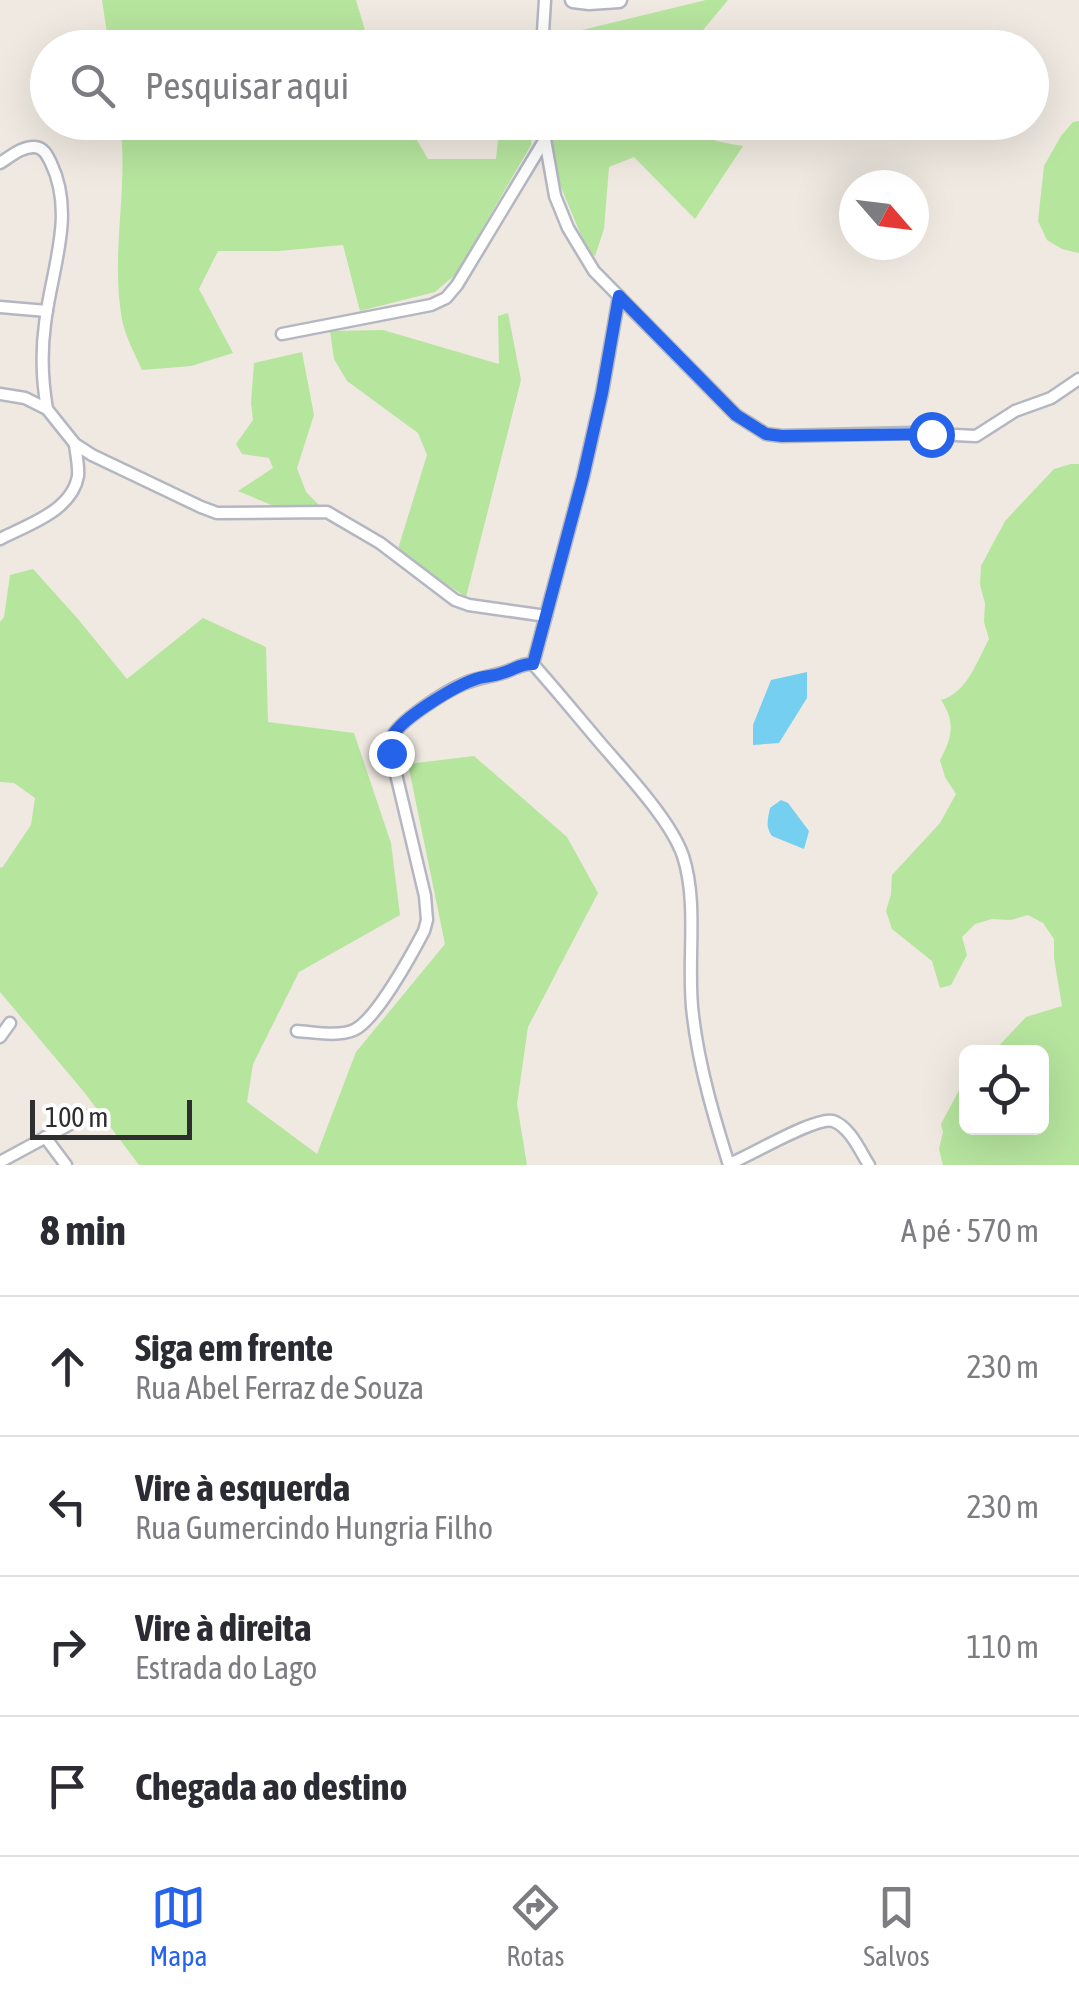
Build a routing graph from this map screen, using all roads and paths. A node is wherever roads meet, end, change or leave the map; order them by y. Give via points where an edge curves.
1 (545, 0) edge
2 (573, 0) edge
3 (619, 0) edge
4 (543, 30) edge
5 (544, 140) joint
6 (0, 164) edge
7 (619, 296) junction
8 (0, 307) edge
9 (47, 311) junction
10 (282, 334) dead end
11 (1079, 379) edge
12 (0, 394) edge
13 (47, 409) junction
14 (75, 444) junction
15 (0, 539) edge
16 (546, 616) junction
17 (533, 664) junction
18 (10, 1023) dead end
19 (298, 1031) dead end
20 (0, 1037) edge
21 (84, 1116) dead end
22 (45, 1138) junction
23 (0, 1162) edge
24 (729, 1164) edge
25 (66, 1165) edge
26 (869, 1165) edge

1 - 4 street
2 - 3 street
5 - 7 street via 568,228
5 - 10 street via 446,298
6 - 9 street via 36,147 56,175 60,243
7 - 11 street via 736,415 766,434 976,436
7 - 16 street via 583,477
8 - 9 street
9 - 13 street
12 - 13 street
13 - 14 street
14 - 15 street via 78,476 68,497
14 - 16 street via 210,511 327,512 380,542 455,600
16 - 17 street
17 - 19 street via 462,684 394,734 391,753 425,896 424,931 387,994 356,1030
17 - 24 street via 677,840 689,882 692,1015
18 - 20 street
21 - 22 street
22 - 23 street
22 - 25 street
24 - 26 street via 824,1120 841,1126

